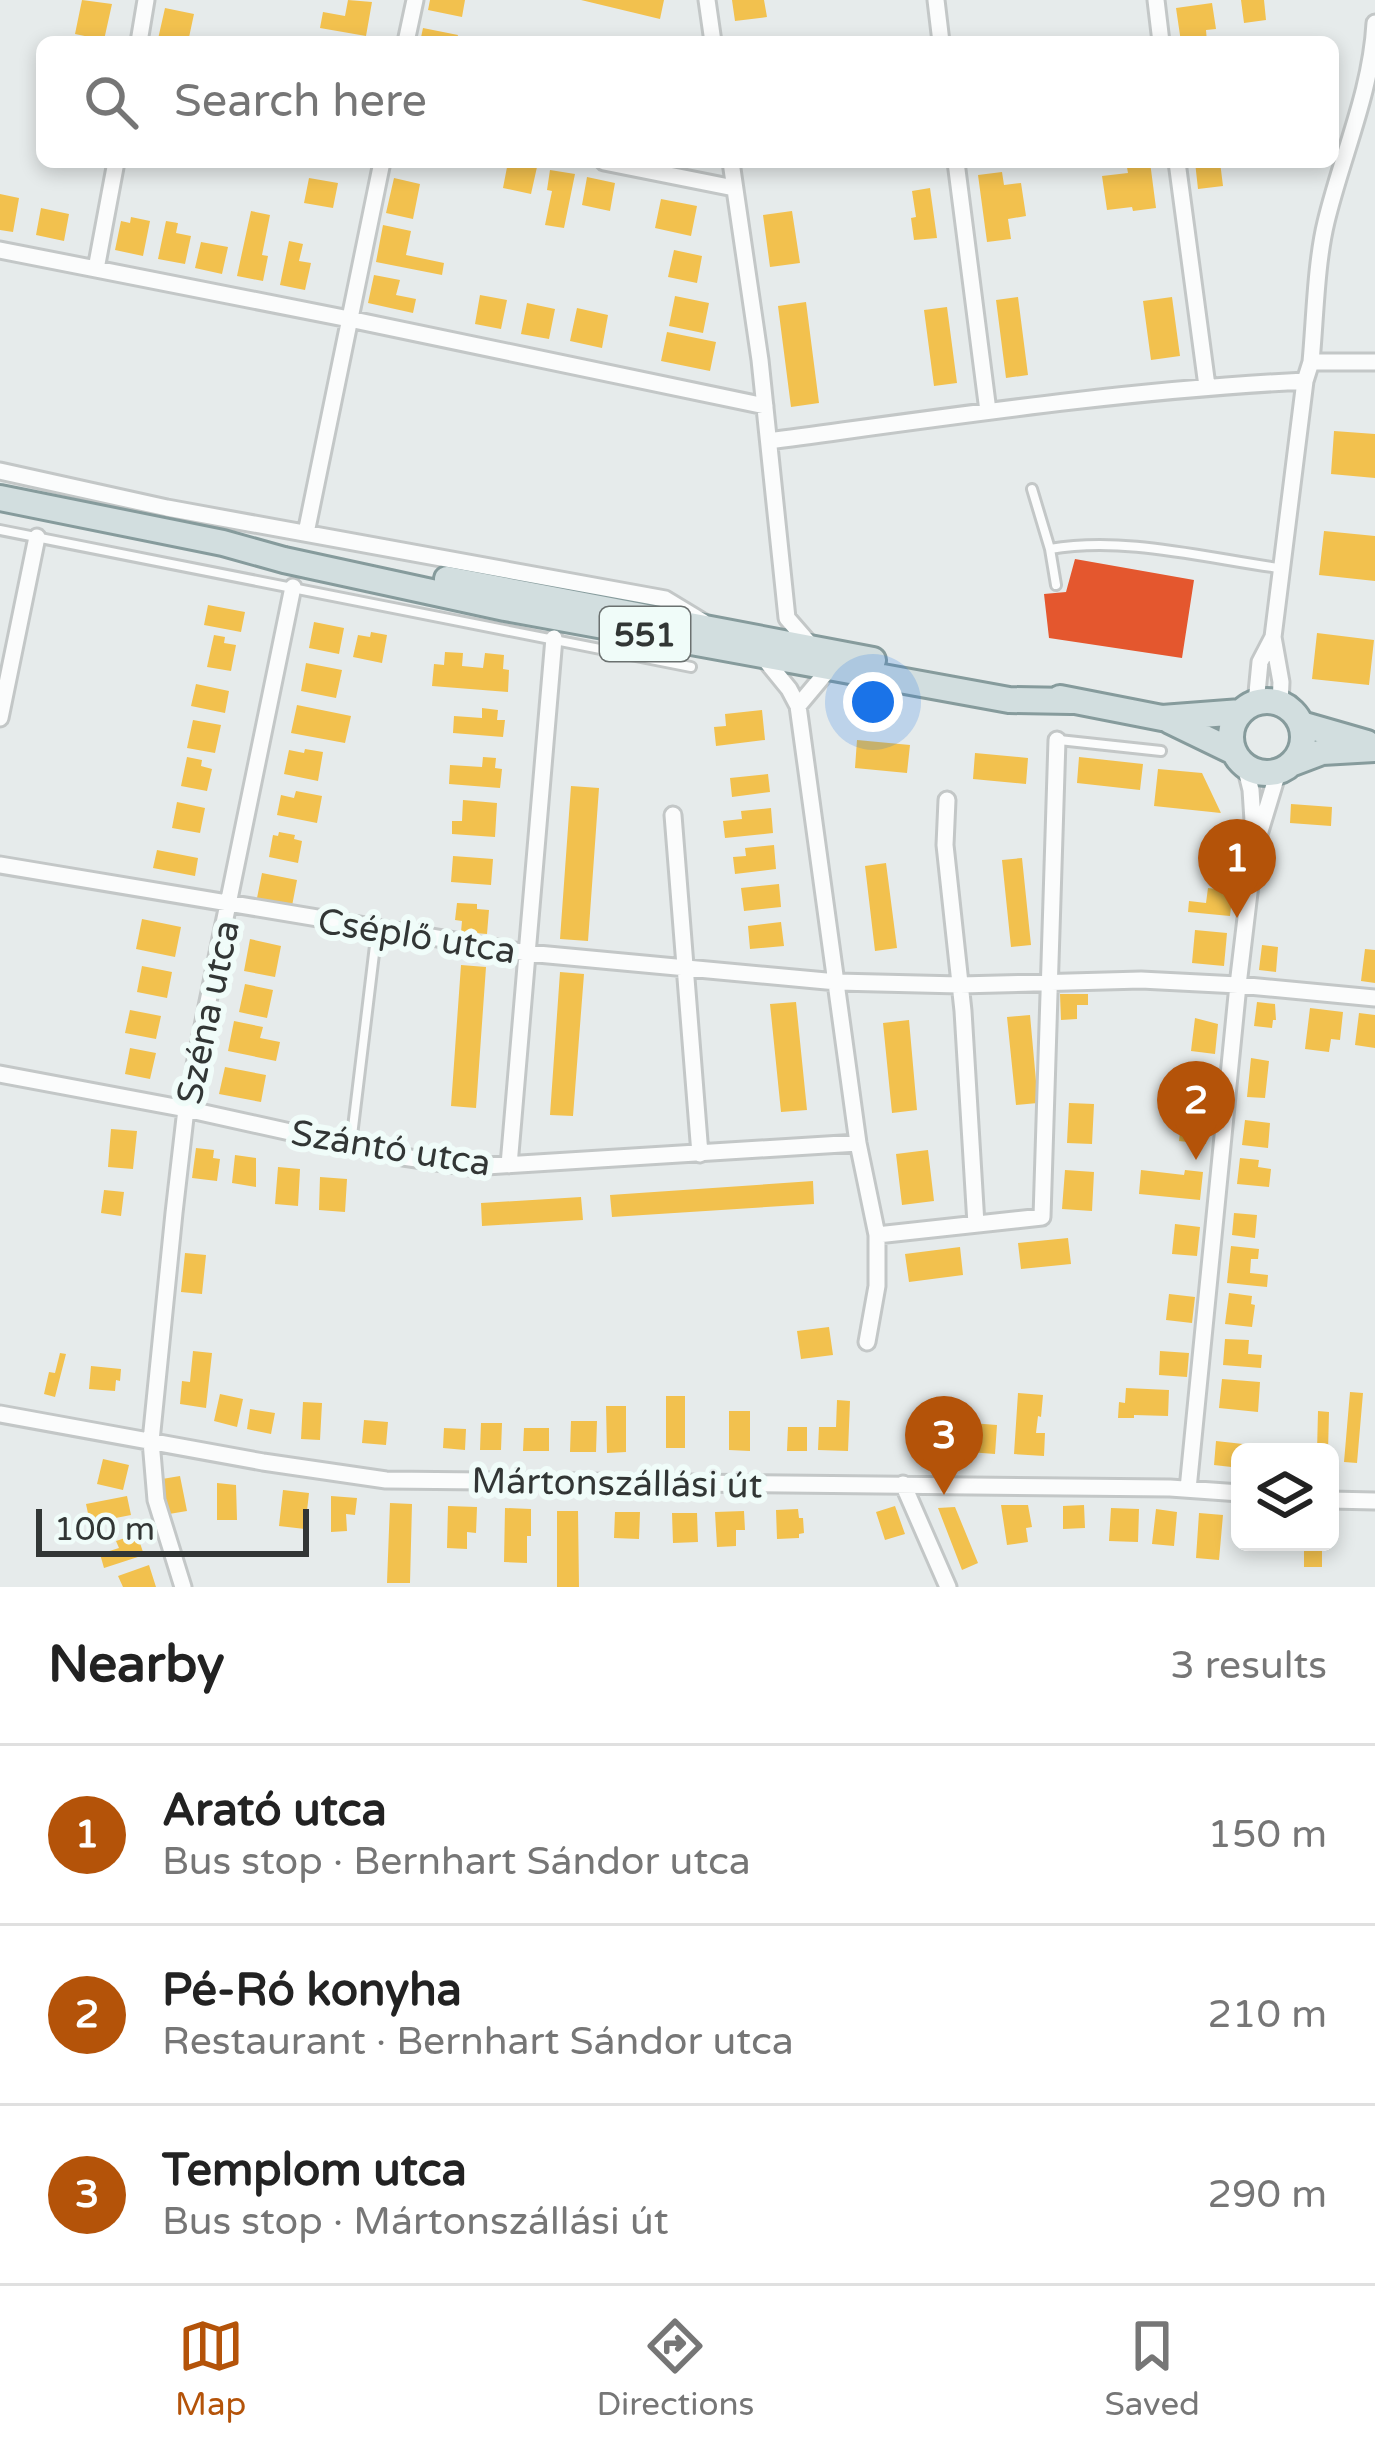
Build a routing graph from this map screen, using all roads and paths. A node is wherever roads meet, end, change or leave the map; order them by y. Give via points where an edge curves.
1 (146, 0) edge
2 (415, 0) edge
3 (707, 0) edge
4 (935, 0) edge
5 (1156, 0) edge
6 (1375, 23) edge
7 (140, 36) edge
8 (407, 36) edge
9 (712, 36) edge
10 (940, 36) edge
11 (1160, 36) edge
12 (115, 168) edge
13 (381, 168) edge
14 (634, 168) edge
15 (732, 168) edge
16 (957, 168) edge
17 (1178, 168) edge
18 (734, 188) junction
19 (0, 250) edge
20 (96, 269) junction
21 (349, 319) junction
22 (1310, 362) junction
23 (1375, 362) edge
24 (1305, 381) junction
25 (1207, 386) junction
26 (765, 406) junction
27 (988, 411) junction
28 (769, 441) junction
29 (0, 471) edge
30 (1032, 489) dead end
31 (0, 498) edge
32 (0, 530) edge
33 (306, 533) junction
34 (37, 537) junction
35 (223, 543) junction
36 (1050, 549) junction
37 (1280, 568) junction
38 (1056, 585) dead end
39 (293, 587) junction
40 (787, 618) junction
41 (716, 630) junction
42 (554, 638) junction
43 (1273, 638) junction
44 (761, 647) junction
45 (821, 659) junction
46 (691, 667) dead end
47 (798, 706) junction
48 (1259, 706) junction
49 (0, 718) edge
50 (1162, 718) junction
51 (1301, 724) junction
52 (1057, 740) joint
53 (1375, 747) edge
54 (1161, 751) dead end
55 (1347, 751) junction
56 (1239, 759) junction
57 (1375, 761) edge
58 (1285, 767) junction
59 (947, 800) dead end
60 (673, 815) dead end
61 (1254, 851) junction
62 (0, 865) edge
63 (230, 904) junction
64 (376, 929) junction
65 (527, 953) junction
66 (685, 968) junction
67 (1049, 981) junction
68 (837, 982) junction
69 (960, 985) junction
70 (1238, 985) junction
71 (1375, 998) edge
72 (0, 1074) edge
73 (186, 1109) junction
74 (858, 1144) junction
75 (350, 1145) junction
76 (700, 1154) junction
77 (509, 1165) junction
78 (976, 1224) junction
79 (877, 1235) junction
80 (867, 1342) dead end
81 (0, 1414) edge
82 (151, 1441) junction
83 (903, 1484) junction
84 (1188, 1489) junction
85 (1231, 1492) edge
86 (1339, 1500) edge
87 (1375, 1501) edge
88 (183, 1587) edge
89 (948, 1587) edge

1 - 7 street
2 - 8 street
3 - 9 street
4 - 10 street
5 - 11 street
6 - 22 street via 1357,123 1325,225
12 - 20 street
13 - 21 street
14 - 18 street
15 - 18 street
16 - 27 street
17 - 25 street
18 - 26 street
19 - 20 street
20 - 21 street
21 - 26 street
21 - 33 street
22 - 23 street
22 - 24 street
24 - 25 street
24 - 37 street
25 - 27 street
26 - 28 street
27 - 28 street
28 - 40 street
29 - 33 street
30 - 36 lane
31 - 35 main road, 551
32 - 34 lane
33 - 41 street via 665,599
34 - 39 lane
34 - 49 street
35 - 41 main road, 551
35 - 44 main road, 551 via 505,608
36 - 37 lane via 1124,546
36 - 38 lane
37 - 43 street
39 - 42 lane
39 - 63 street, Széna utca
40 - 44 street
40 - 45 street
41 - 44 main road, 551
42 - 46 lane
42 - 65 street
43 - 48 street via 1260,662
43 - 48 street via 1281,682
44 - 45 main road, 551
44 - 47 street
45 - 47 street
45 - 50 main road, 551 via 1009,700 1071,701
47 - 68 street
48 - 50 main road, 551
48 - 51 main road, 551 via 1292,712
48 - 56 main road via 1233,724
50 - 56 main road, 551
51 - 53 main road, 551
51 - 58 main road via 1300,752
52 - 54 lane
52 - 67 street
53 - 55 main road, 551
55 - 57 lane
55 - 58 main road, 551
56 - 58 main road, 551 via 1261,773
56 - 61 street via 1251,790
58 - 61 street
59 - 69 street
60 - 66 street
61 - 70 street
62 - 63 street, Cséplő utca
63 - 64 street, Cséplő utca
63 - 73 street, Széna utca
64 - 65 street, Cséplő utca
64 - 75 lane
65 - 66 street, Cséplő utca
65 - 77 street
66 - 68 street, Cséplő utca
66 - 76 street
67 - 69 street, Cséplő utca
67 - 70 street, Cséplő utca
67 - 78 street via 1042,1216
68 - 69 street, Cséplő utca
68 - 74 street
69 - 78 street
70 - 71 street, Cséplő utca
70 - 84 street
72 - 73 street, Szántó utca
73 - 75 street, Szántó utca
73 - 82 street, Széna utca
74 - 76 street, Szántó utca
74 - 79 street
75 - 77 street, Szántó utca via 471,1167
76 - 77 street, Szántó utca
78 - 79 street
79 - 80 street
81 - 82 street, Mártonszállási út
82 - 83 street, Mártonszállási út via 386,1480
82 - 88 street, Széna utca via 156,1500
83 - 84 street, Mártonszállási út
83 - 89 street
84 - 85 street, Mártonszállási út
86 - 87 street

